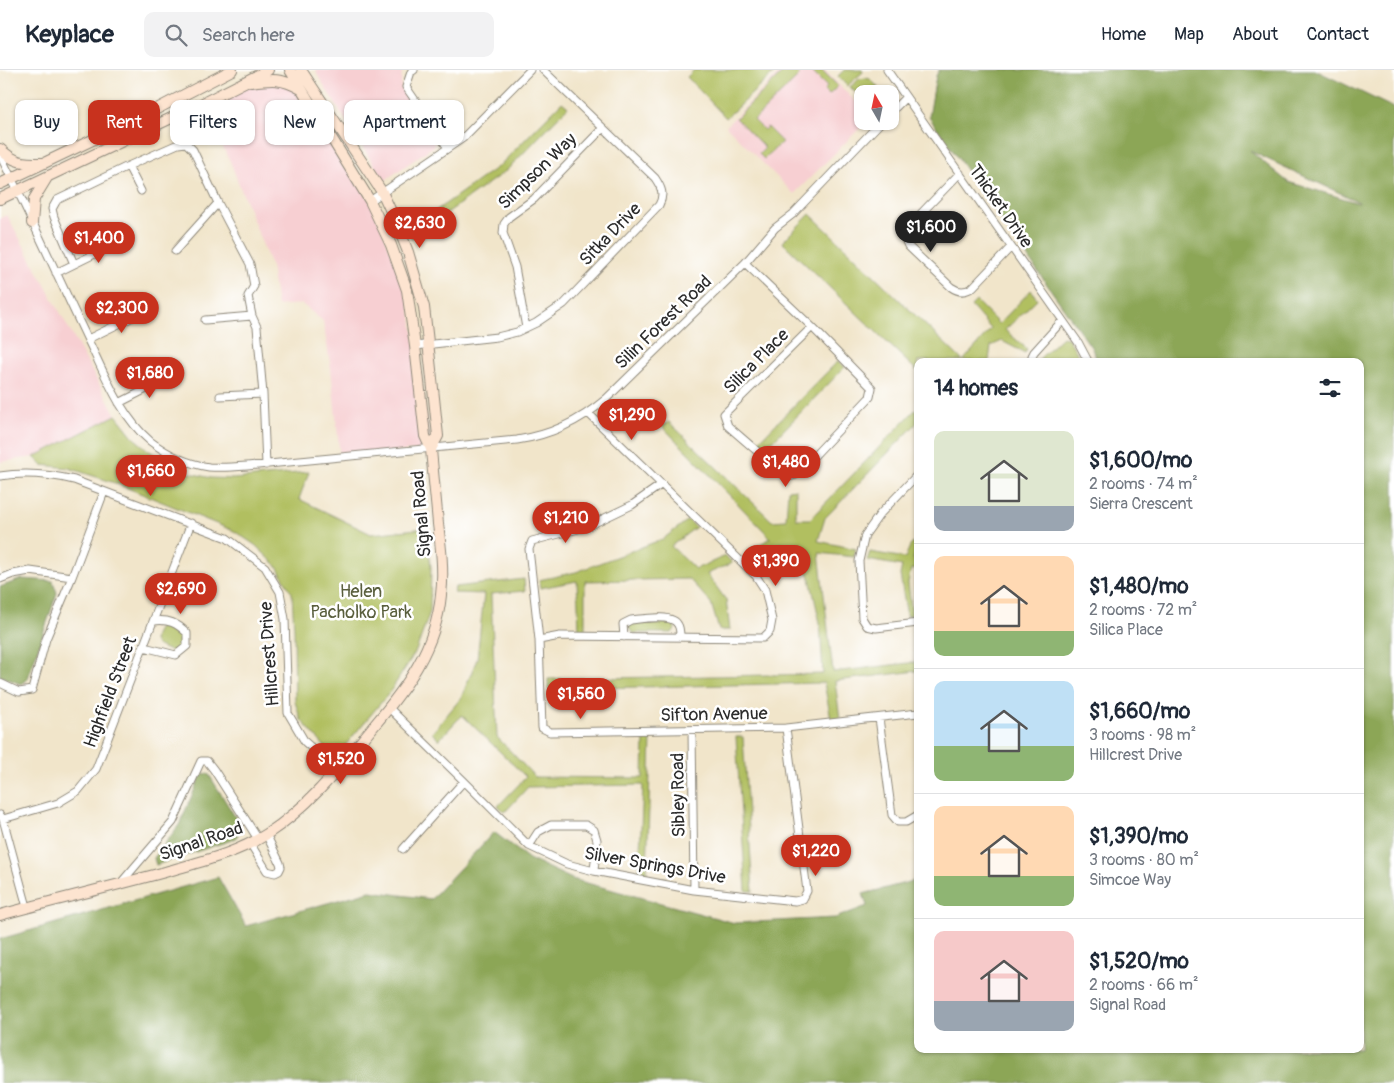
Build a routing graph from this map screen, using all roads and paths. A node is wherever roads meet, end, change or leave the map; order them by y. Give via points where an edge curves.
1 (232, 70) edge
2 (268, 70) edge
3 (290, 70) edge
4 (414, 70) edge
5 (530, 70) edge
6 (543, 70) edge
7 (887, 70) edge
8 (304, 72) edge
9 (242, 83) junction
10 (302, 89) junction
11 (906, 97) junction
12 (899, 104) edge
13 (160, 107) edge
14 (160, 122) edge
15 (603, 128) junction
16 (873, 130) edge
17 (88, 142) edge
18 (112, 145) edge
19 (448, 148) junction
20 (0, 149) edge
21 (0, 155) edge
22 (43, 163) junction
23 (128, 166) junction
24 (960, 173) junction
25 (48, 176) junction
26 (12, 179) junction
27 (0, 184) edge
28 (17, 191) junction
29 (141, 191) dead end
30 (382, 192) junction
31 (0, 199) edge
32 (370, 201) junction
33 (218, 203) junction
34 (32, 223) junction
35 (115, 244) dead end
36 (1011, 247) junction
37 (175, 251) dead end
38 (745, 263) junction
39 (74, 264) junction
40 (56, 273) junction
41 (147, 310) dead end
42 (252, 316) junction
43 (205, 320) dead end
44 (1062, 321) junction
45 (812, 326) junction
46 (526, 328) junction
47 (88, 339) junction
48 (428, 344) junction
49 (415, 346) junction
50 (1032, 358) edge
51 (1086, 358) edge
52 (172, 376) dead end
53 (263, 394) junction
54 (220, 396) dead end
55 (119, 403) junction
56 (588, 413) junction
57 (431, 448) junction
58 (266, 465) junction
59 (0, 476) edge
60 (914, 478) edge
61 (662, 484) junction
62 (104, 492) junction
63 (191, 523) junction
64 (72, 576) junction
65 (0, 579) edge
66 (154, 621) junction
67 (914, 623) edge
68 (624, 637) junction
69 (680, 637) junction
70 (539, 640) junction
71 (144, 647) junction
72 (0, 682) edge
73 (389, 708) junction
74 (914, 714) edge
75 (879, 718) junction
76 (786, 728) junction
77 (692, 730) junction
78 (337, 770) junction
79 (464, 781) junction
80 (1, 817) edge
81 (914, 817) edge
82 (258, 839) junction
83 (529, 846) junction
84 (403, 849) dead end
85 (594, 871) junction
86 (120, 884) junction
87 (694, 890) junction
88 (27, 907) junction
89 (0, 915) edge

1 - 13 street
2 - 9 street
3 - 10 street, Signal Road
4 - 19 street via 406,87
5 - 19 street via 463,138
6 - 15 street, Sitka Drive
7 - 11 street, Thicket Drive
8 - 30 street, Signal Road
9 - 10 street via 270,80 288,82
9 - 14 street
10 - 32 street, Signal Road
11 - 12 street
11 - 24 street, Thicket Drive
15 - 46 street, Simpson Way via 534,199 504,224 503,233 515,267
15 - 46 street, Sitka Drive via 655,178 663,194 662,200 564,304
16 - 38 street, Silin Forest Road
17 - 22 street
18 - 25 street
19 - 30 street
20 - 22 street via 13,160
21 - 26 street, Silin Forest Road
22 - 26 street
23 - 29 street
23 - 33 street via 186,143 193,150
23 - 39 street via 57,200 52,209
24 - 36 street, Thicket Drive
24 - 36 street via 908,226 905,242 951,287 963,292 973,287
25 - 28 street
25 - 34 street via 34,200
26 - 27 street
26 - 28 street, Silin Forest Road
28 - 31 street
28 - 34 street, Silin Forest Road
30 - 32 street
30 - 48 street, Signal Road via 417,280
32 - 49 street, Signal Road via 391,245 407,290
33 - 37 street
33 - 42 street via 250,264 254,286 248,296
34 - 40 street, Silin Forest Road
35 - 39 street
36 - 44 street, Thicket Drive
38 - 45 street, Silica Place
38 - 56 street, Silin Forest Road
39 - 40 street
40 - 47 street, Silin Forest Road
41 - 47 street
42 - 43 street
42 - 53 street via 257,327
44 - 50 street
44 - 51 street, Thicket Drive
45 - 45 street, Silica Place via 724,414 728,426 787,477 796,476 870,397 872,388
46 - 48 street, Sitka Drive via 496,337
47 - 55 street, Silin Forest Road
48 - 49 street, Sitka Drive
48 - 57 street, Signal Road via 438,436
49 - 57 street, Signal Road via 425,436
52 - 55 street
53 - 54 street
53 - 58 street
55 - 58 street, Silin Forest Road via 150,441 187,461 209,466
56 - 57 street, Silin Forest Road via 555,431 528,438
56 - 61 street
57 - 58 street, Silin Forest Road
57 - 73 street, Signal Road via 442,565 438,616 422,660
59 - 62 street, Hillcrest Drive via 26,473 53,475
60 - 67 street via 865,535 859,561 862,618 867,626
61 - 69 street via 756,576 765,590 772,620 770,631 763,638
61 - 70 street, Sifton Avenue via 632,505 586,527 532,542 529,549
62 - 63 street, Hillcrest Drive
62 - 64 street
63 - 66 street, Highfield Street
63 - 78 street, Hillcrest Drive via 227,538 265,567 280,592 285,619 288,713 305,742
64 - 65 street via 30,571
64 - 72 street via 46,639 32,690 18,692
66 - 71 street, Highfield Street
66 - 71 street via 164,619 181,627 187,633 187,646 176,655
68 - 69 street
68 - 69 street via 623,624 626,621 668,618 678,625
68 - 70 street via 560,636
70 - 77 street, Sifton Avenue via 542,728 550,732
71 - 80 street, Highfield Street via 96,769 78,791 58,803
73 - 78 street, Signal Road
73 - 79 street, Silver Springs Drive
74 - 75 street, Sifton Avenue
75 - 76 street, Sifton Avenue
75 - 81 street via 892,815 898,822
76 - 77 street, Sifton Avenue
76 - 87 street, Silver Springs Drive via 807,891 803,899 795,902
77 - 87 street, Sibley Road
78 - 82 street, Signal Road via 304,805
79 - 83 street, Silver Springs Drive
79 - 84 street
80 - 88 street
82 - 86 street, Signal Road via 210,859
82 - 86 street via 214,770 207,761 201,761 173,822
83 - 85 street, Silver Springs Drive via 567,864
83 - 85 street via 538,832 551,825 586,825 594,830 597,840
85 - 87 street, Silver Springs Drive
86 - 88 street, Signal Road
88 - 89 street, Signal Road

